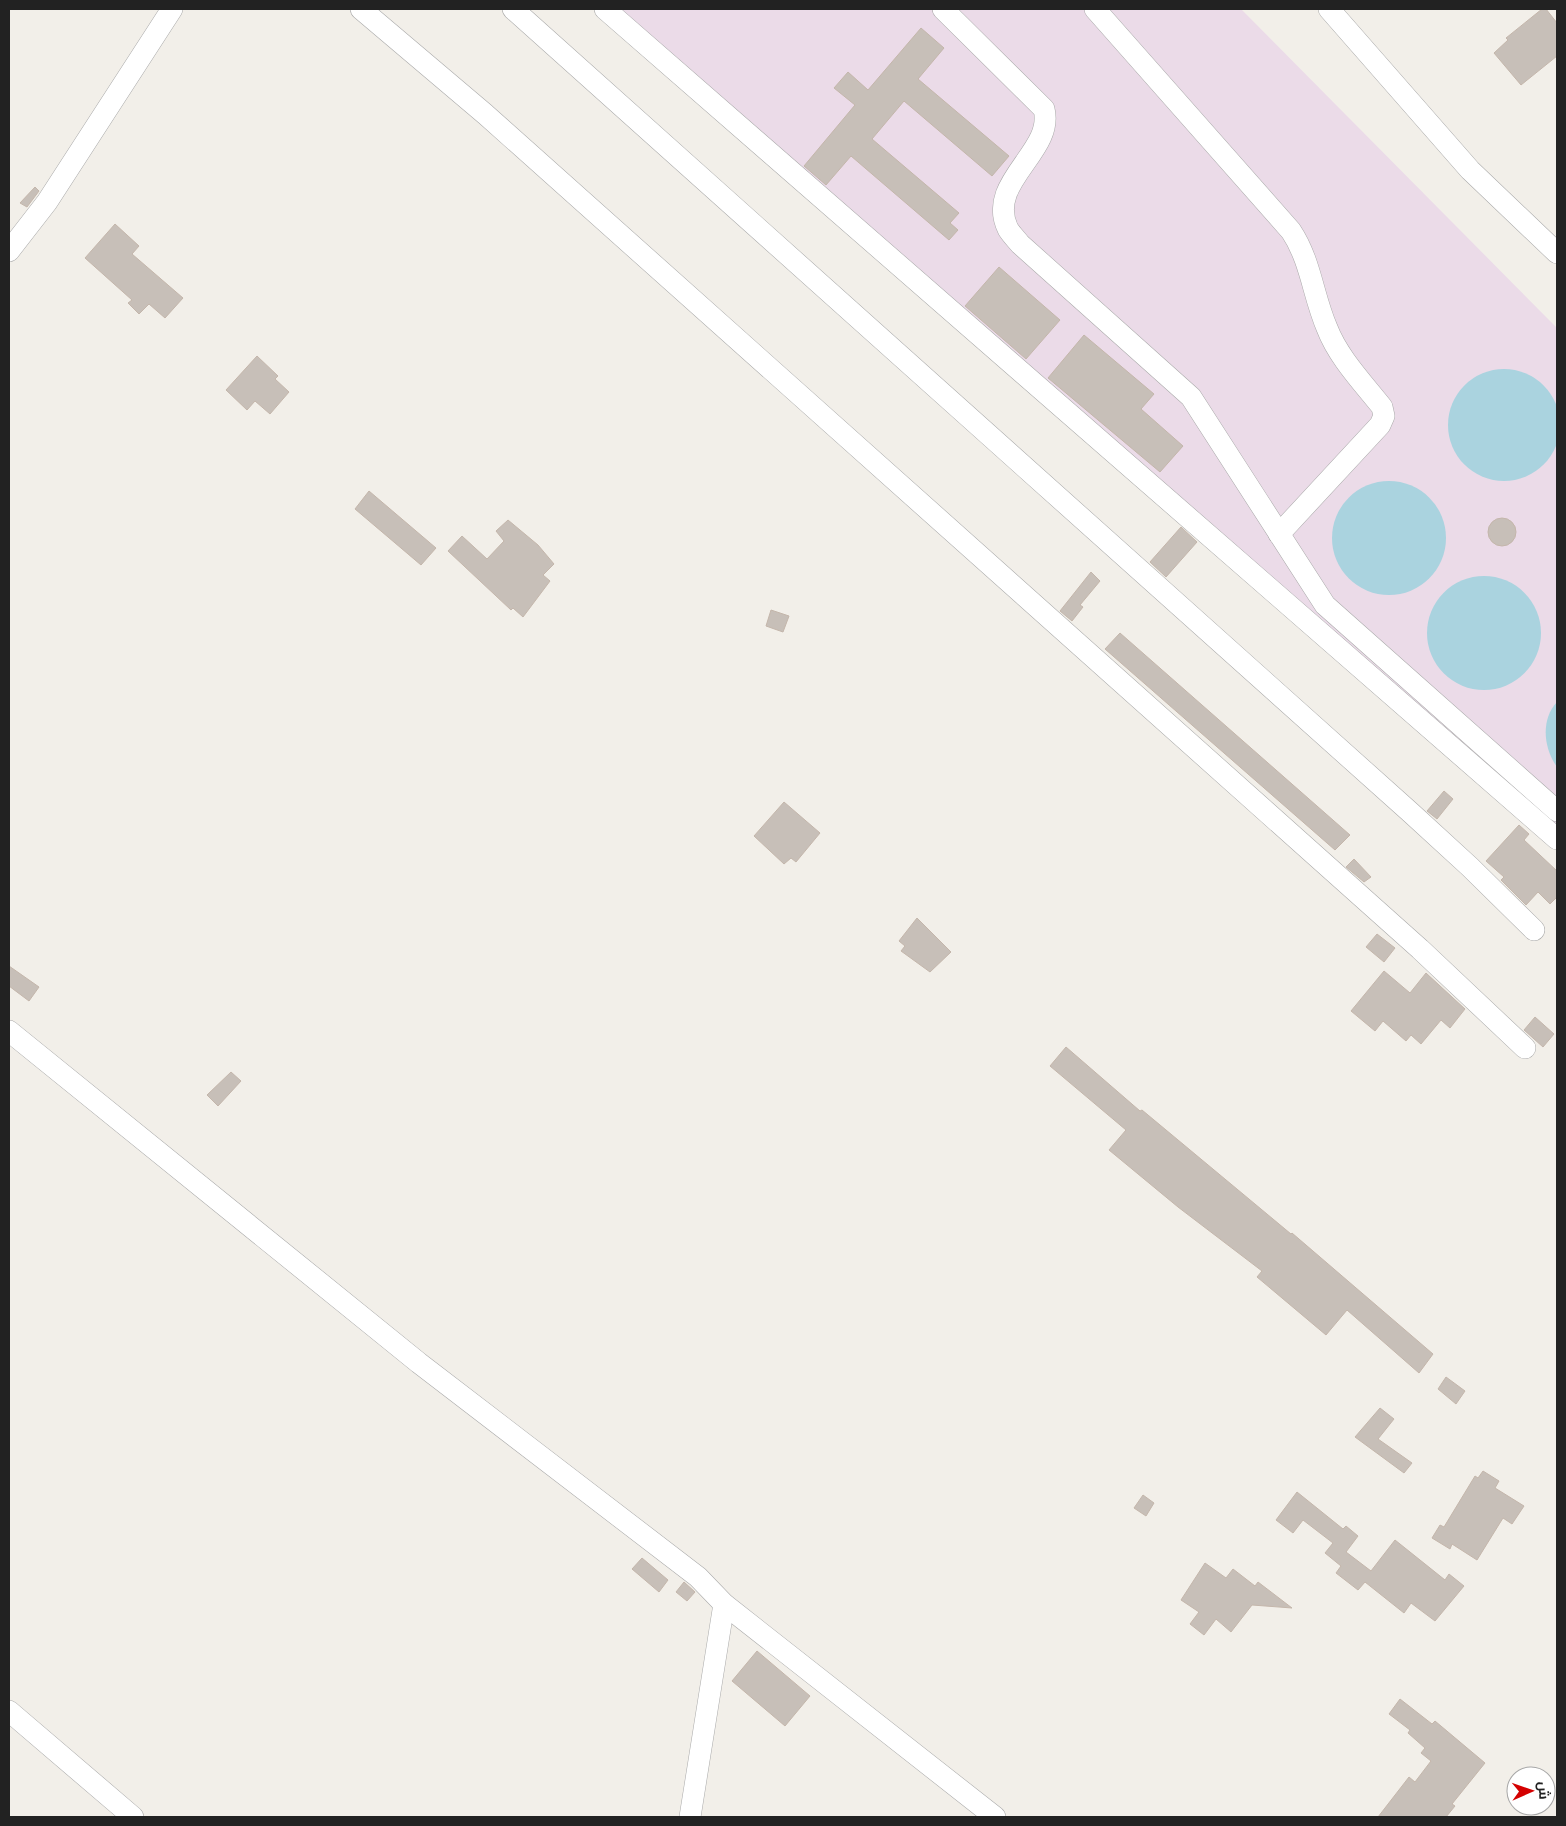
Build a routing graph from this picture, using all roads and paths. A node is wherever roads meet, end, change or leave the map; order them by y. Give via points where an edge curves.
1 (172, 9) edge
2 (361, 9) edge
3 (513, 9) edge
4 (605, 9) edge
5 (943, 9) edge
6 (1095, 9) edge
7 (1329, 9) edge
8 (9, 251) edge
9 (1557, 253) edge
10 (1280, 534) junction
11 (1557, 810) edge
12 (1557, 839) edge
13 (1534, 930) dead end
14 (9, 1031) edge
15 (1525, 1048) dead end
16 (724, 1604) junction
17 (9, 1711) edge
18 (133, 1817) edge
19 (690, 1817) edge
20 (995, 1817) edge

1 - 8 street via 47,202
2 - 15 street via 485,114 1420,949
3 - 13 street via 1410,812
4 - 12 street
5 - 10 street via 1044,109 1047,121 1043,134 1015,176 1006,196 1004,212 1008,228 1020,244 1191,397
6 - 10 street via 1291,231 1305,256 1327,330 1382,407 1384,416 1380,426
7 - 9 street via 1470,170
10 - 11 street via 1325,605
14 - 16 street via 419,1363 698,1577
16 - 19 street
16 - 20 street
17 - 18 street

